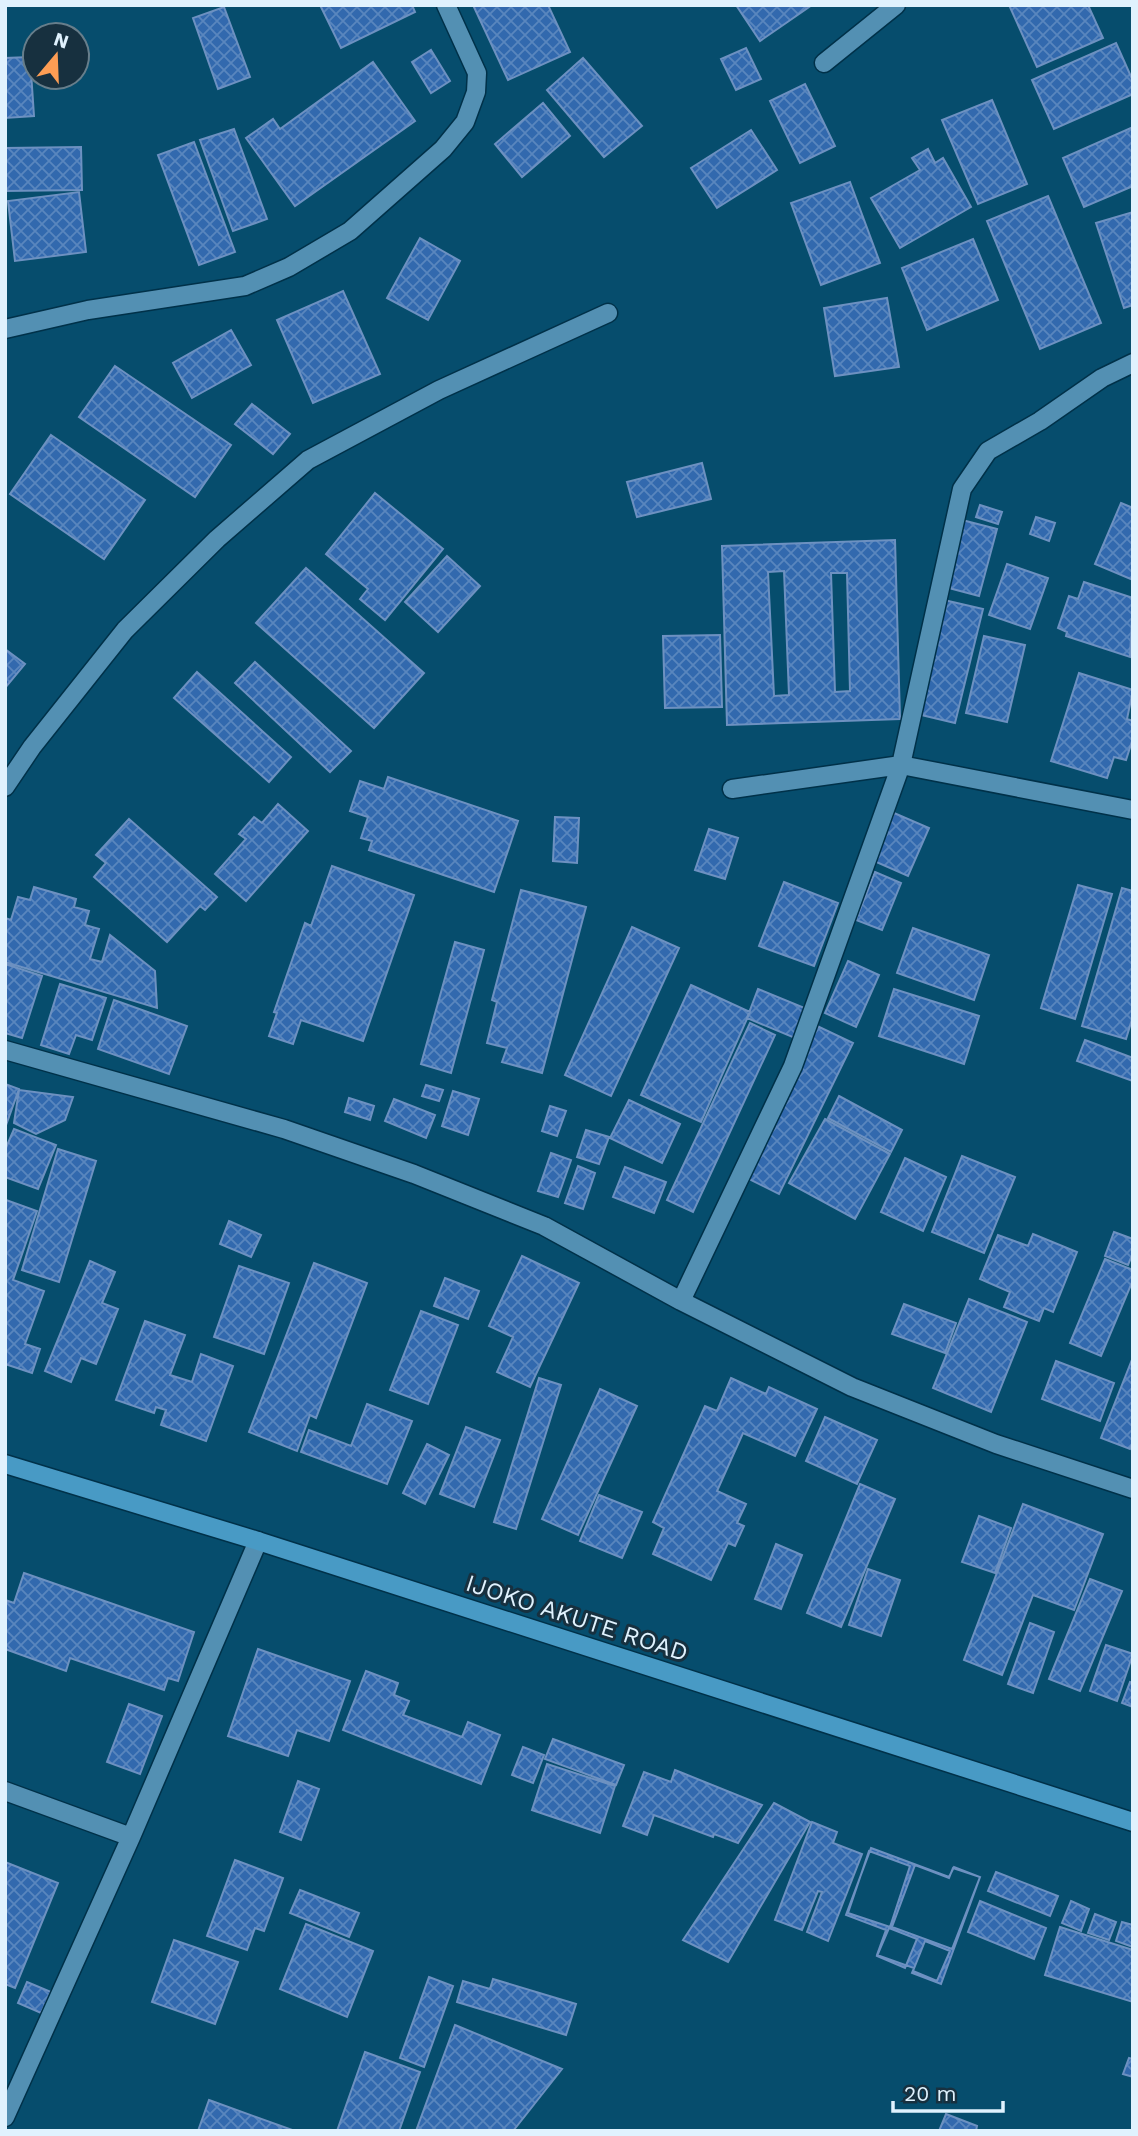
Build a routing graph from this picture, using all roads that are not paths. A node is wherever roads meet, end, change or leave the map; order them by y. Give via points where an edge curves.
1 (446, 5) edge
2 (896, 5) edge
3 (824, 63) dead end
4 (608, 313) dead end
5 (5, 329) edge
6 (1133, 363) edge
7 (901, 765) junction
8 (5, 786) edge
9 (732, 789) dead end
10 (1133, 810) edge
11 (5, 1050) edge
12 (681, 1301) junction
13 (5, 1464) edge
14 (1133, 1489) edge
15 (258, 1541) junction
16 (5, 1791) edge
17 (1133, 1822) edge
18 (131, 1837) junction
19 (5, 2117) edge

1 - 5 street via 477,73 476,92 465,121 443,149 350,231 289,267 245,286 88,310
2 - 3 street
4 - 8 street via 439,390 308,460 217,539 125,630
6 - 7 street via 988,451 962,489
7 - 9 street
7 - 10 street
7 - 12 street via 793,1066
11 - 12 street via 284,1129 414,1174 544,1226
12 - 14 street via 852,1387 996,1444
13 - 15 main road, IJOKO AKUTE ROAD
15 - 17 main road, IJOKO AKUTE ROAD
15 - 18 street
16 - 18 street
18 - 19 street

